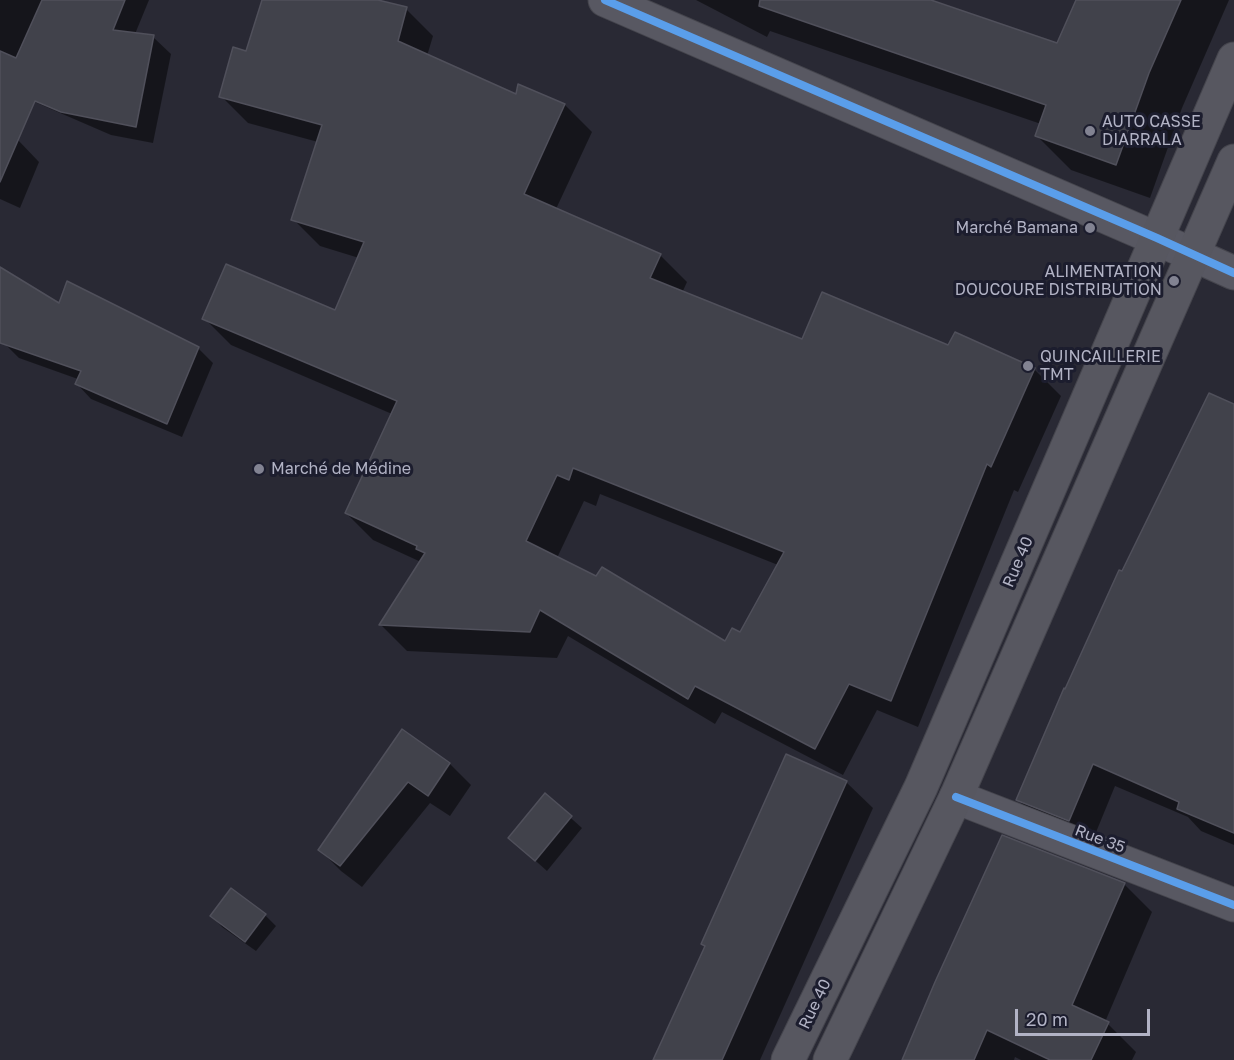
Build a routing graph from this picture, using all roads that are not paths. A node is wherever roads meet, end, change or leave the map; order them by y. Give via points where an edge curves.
1 (605, 0) edge
2 (1234, 58) edge
3 (1234, 160) edge
4 (1157, 238) junction
5 (1194, 255) junction
6 (1234, 273) edge
7 (956, 797) junction
8 (1234, 905) edge
9 (788, 1060) edge
10 (830, 1060) edge

1 - 4 street
2 - 4 main road, Rue 40
3 - 5 main road
4 - 5 street
4 - 9 main road, Rue 40 via 921,787
5 - 6 street
5 - 7 main road
7 - 8 street, Rue 35
7 - 10 main road

